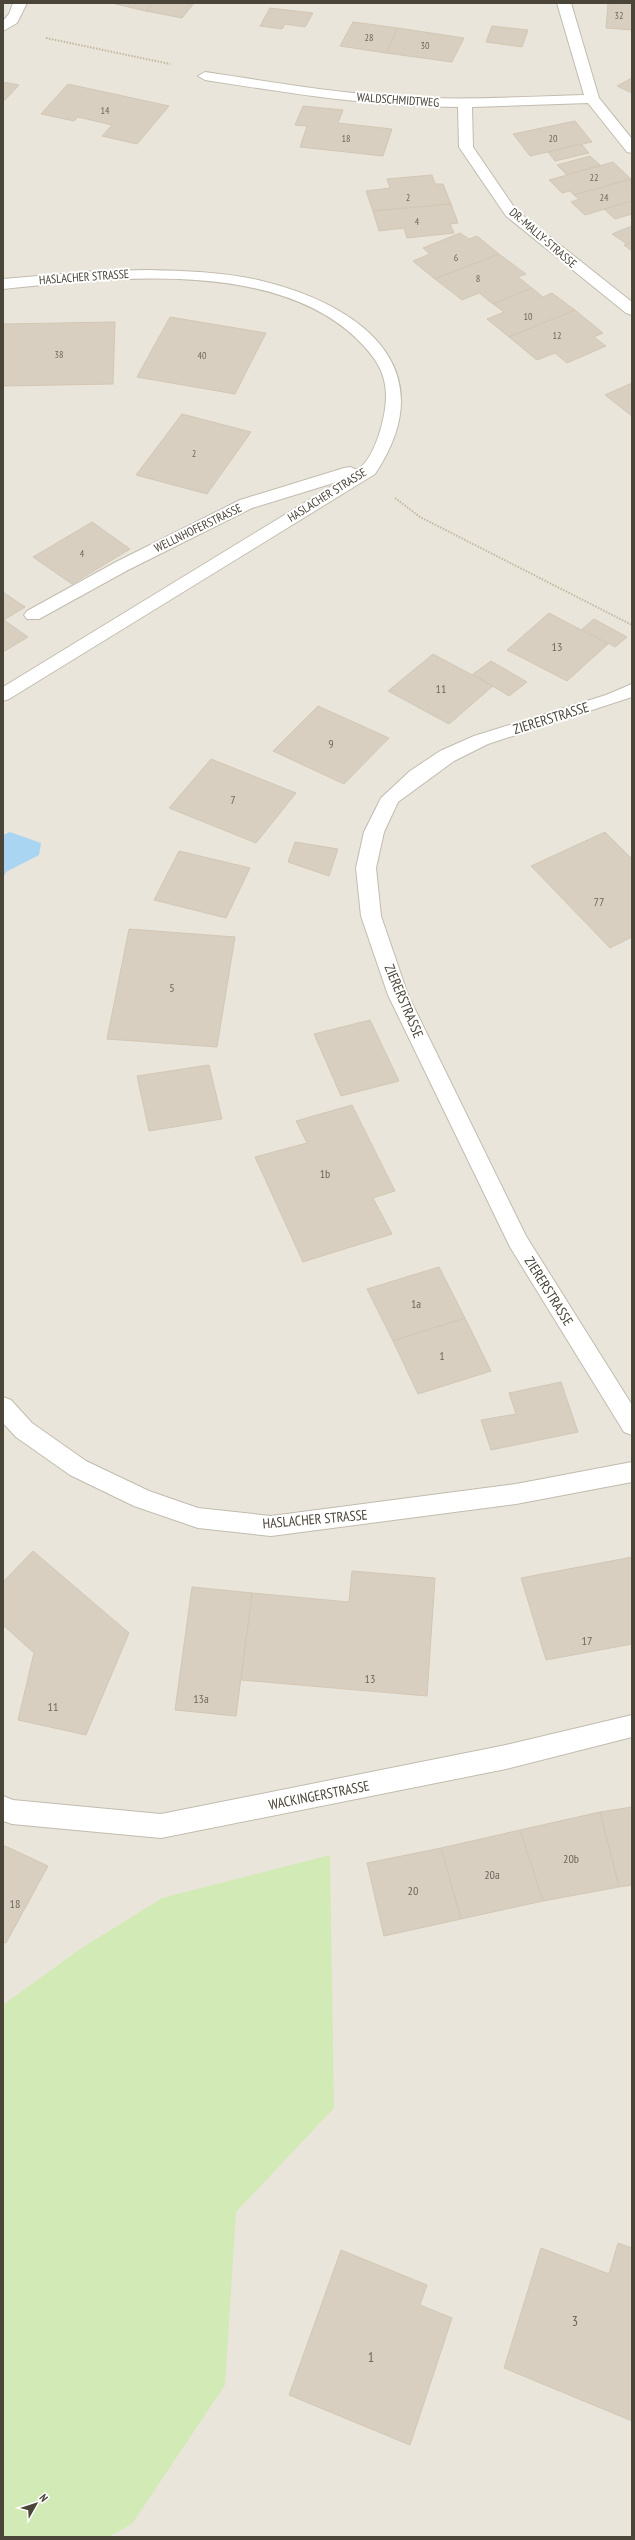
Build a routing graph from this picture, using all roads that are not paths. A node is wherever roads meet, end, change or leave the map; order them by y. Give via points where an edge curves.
1 (20, 3) edge
2 (564, 3) edge
3 (4, 34) edge
4 (205, 76) road end
5 (592, 99) junction
6 (465, 103) junction
7 (632, 149) edge
8 (3, 284) edge
9 (632, 310) edge
10 (372, 465) junction
11 (34, 616) dead end
12 (632, 690) edge
13 (3, 695) edge
14 (3, 1407) edge
15 (632, 1425) edge
16 (632, 1472) edge
17 (632, 1726) edge
18 (3, 1808) edge

1 - 3 street via 19,10
2 - 5 street
4 - 6 street, WALDSCHMIDTWEG via 343,96 412,102
5 - 6 street, WALDSCHMIDTWEG
5 - 7 street
6 - 9 street, DR.-MALLY-STRASSE via 466,146 511,213
8 - 10 street, HASLACHER STRASSE via 133,274 182,275 230,279 268,287 310,301 346,320 370,340 389,365 393,387 391,420 388,436
10 - 11 street, WELLNHOFERSTRASSE via 246,504 122,566
10 - 13 street, HASLACHER STRASSE via 369,470
12 - 15 street, ZIERERSTRASSE via 612,699 481,740 447,756 417,776 390,798 374,832 366,868 371,916 398,995 518,1241
14 - 16 street, HASLACHER STRASSE via 24,1430 78,1468 142,1499 198,1518 271,1526 516,1494
17 - 18 street, WACKINGERSTRASSE via 506,1757 161,1826 12,1812

